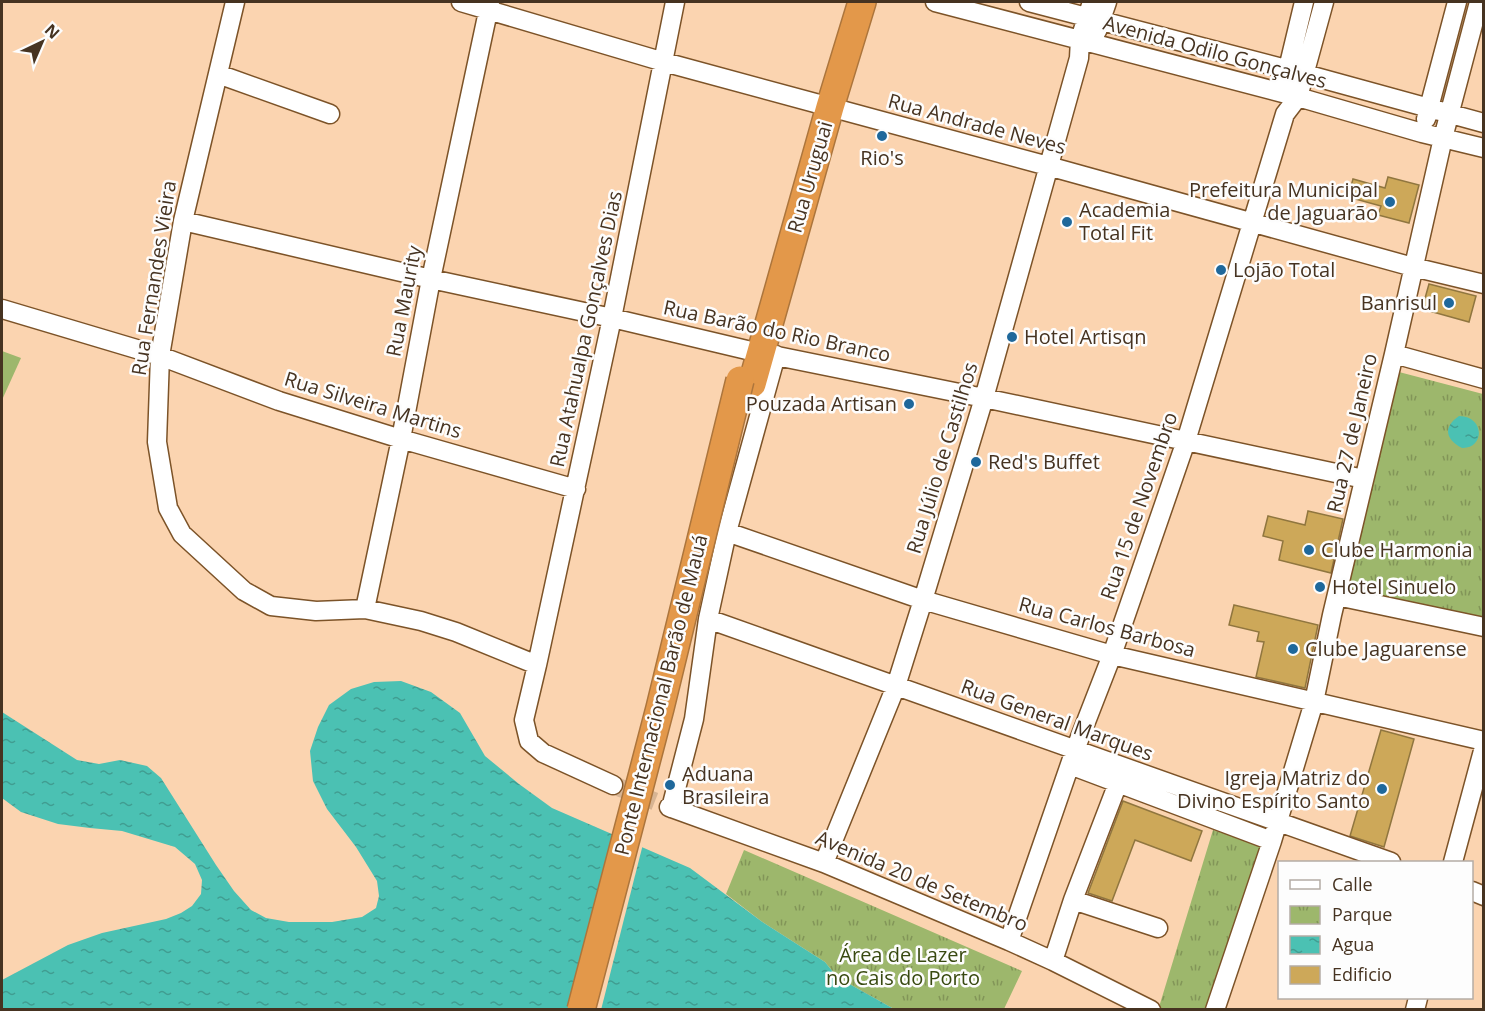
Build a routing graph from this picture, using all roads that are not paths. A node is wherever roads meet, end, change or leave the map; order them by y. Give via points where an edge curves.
1 (235, 2) edge
2 (461, 2) edge
3 (675, 2) edge
4 (848, 2) edge
5 (862, 2) edge
6 (935, 2) edge
7 (1029, 2) edge
8 (1107, 2) edge
9 (1304, 2) edge
10 (1324, 2) edge
11 (1457, 2) edge
12 (1479, 2) edge
13 (489, 5) edge
14 (985, 8) edge
15 (1094, 13) edge
16 (1084, 46) junction
17 (664, 62) junction
18 (1439, 70) junction
19 (1296, 71) junction
20 (218, 74) junction
21 (1460, 74) junction
22 (1290, 95) junction
23 (823, 106) junction
24 (1429, 108) junction
25 (330, 114) dead end
26 (1449, 114) junction
27 (1484, 123) edge
28 (1422, 133) junction
29 (1443, 138) junction
30 (1484, 148) edge
31 (1048, 166) junction
32 (183, 221) junction
33 (1252, 223) junction
34 (1413, 267) junction
35 (431, 279) junction
36 (1484, 284) edge
37 (2, 309) edge
38 (612, 318) junction
39 (761, 353) junction
40 (1394, 354) junction
41 (160, 356) junction
42 (1484, 379) edge
43 (746, 382) junction
44 (984, 398) junction
45 (401, 439) junction
46 (1186, 441) junction
47 (1364, 479) junction
48 (576, 489) junction
49 (727, 532) junction
50 (1337, 596) junction
51 (923, 600) junction
52 (365, 609) junction
53 (708, 619) junction
54 (1484, 627) edge
55 (1112, 655) junction
56 (537, 665) junction
57 (896, 686) junction
58 (1314, 702) junction
59 (1484, 741) edge
60 (1484, 747) edge
61 (1073, 758) junction
62 (1118, 783) junction
63 (613, 785) tunnel mouth
64 (1277, 823) junction
65 (1272, 841) junction
66 (1388, 861) edge
67 (1454, 861) edge
68 (824, 863) junction
69 (1074, 900) junction
70 (1158, 928) dead end
71 (1009, 941) junction
72 (1053, 961) junction
73 (581, 1010) edge
74 (592, 1010) edge
75 (1151, 1010) edge
76 (1215, 1010) edge

1 - 20 street, Rua Fernandes Vieira
2 - 13 street, Rua Andrade Neves
3 - 17 street, Rua Atahualpa Gonçalves Dias
4 - 23 highway, Rua Uruguai
5 - 23 highway, Rua Uruguai
6 - 14 street, Avenida Odilo Gonçalves
7 - 15 street, Avenida Odilo Gonçalves
8 - 15 street, Rua Júlio de Castilhos
9 - 19 street, Rua 15 de Novembro
10 - 19 street, Rua 15 de Novembro
11 - 18 street
12 - 21 street, Rua 27 de Janeiro
13 - 17 street, Rua Andrade Neves
13 - 35 street, Rua Maurity
14 - 16 street, Avenida Odilo Gonçalves
15 - 16 street, Rua Júlio de Castilhos
15 - 19 street, Avenida Odilo Gonçalves
16 - 22 street, Avenida Odilo Gonçalves
16 - 31 street, Rua Júlio de Castilhos
17 - 23 street, Rua Andrade Neves
17 - 38 street, Rua Atahualpa Gonçalves Dias
18 - 21 street
18 - 24 street
19 - 22 street, Rua 15 de Novembro
19 - 24 street, Avenida Odilo Gonçalves
20 - 25 street
20 - 32 street, Rua Fernandes Vieira
21 - 26 street, Rua 27 de Janeiro
22 - 28 street, Avenida Odilo Gonçalves
22 - 33 street, Rua 15 de Novembro
23 - 31 street, Rua Andrade Neves
23 - 39 highway, Rua Uruguai
24 - 26 street, Avenida Odilo Gonçalves
24 - 28 street
26 - 27 street, Avenida Odilo Gonçalves
26 - 29 street, Rua 27 de Janeiro
28 - 29 street, Avenida Odilo Gonçalves
29 - 30 street, Avenida Odilo Gonçalves
29 - 34 street, Rua 27 de Janeiro
31 - 33 street, Rua Andrade Neves
31 - 44 street, Rua Júlio de Castilhos
32 - 35 street, Rua Barão do Rio Branco
32 - 41 street, Rua Fernandes Vieira
33 - 34 street, Rua Andrade Neves
33 - 46 street, Rua 15 de Novembro
34 - 36 street, Rua Andrade Neves
34 - 40 street, Rua 27 de Janeiro
35 - 38 street, Rua Barão do Rio Branco
35 - 45 street, Rua Maurity
37 - 41 street, Rua Silveira Martins
38 - 39 street, Rua Barão do Rio Branco
38 - 48 street, Rua Atahualpa Gonçalves Dias
39 - 43 highway, Rua Uruguai
39 - 44 street, Rua Barão do Rio Branco
39 - 49 street
40 - 42 street
40 - 47 street, Rua 27 de Janeiro
41 - 45 street, Rua Silveira Martins via 279,401
41 - 52 street, Rua Fernandes Vieira via 157,442 168,508 182,534 244,591 271,606 316,611
43 - 73 highway, Ponte Internacional Barão de Mauá, bridge
43 - 74 highway, Ponte Internacional Barão de Mauá
44 - 46 street, Rua Barão do Rio Branco
44 - 51 street, Rua Júlio de Castilhos
45 - 48 street, Rua Silveira Martins
45 - 52 street, Rua Maurity
46 - 47 street, Rua Barão do Rio Branco
46 - 55 street, Rua 15 de Novembro
47 - 50 street, Rua 27 de Janeiro
48 - 56 street, Rua Atahualpa Gonçalves Dias
49 - 51 street, Rua Carlos Barbosa
49 - 53 street
50 - 54 street
50 - 58 street, Rua 27 de Janeiro
51 - 55 street, Rua Carlos Barbosa
51 - 57 street, Rua Júlio de Castilhos
52 - 56 street, Rua Fernandes Vieira via 456,632
53 - 57 street, Rua General Marques
53 - 68 street, Avenida 20 de Setembro via 694,719 670,808
55 - 58 street, Rua Carlos Barbosa
55 - 61 street, Rua 15 de Novembro
56 - 63 street, Rua Atahualpa Gonçalves Dias via 524,720 529,741 543,753
57 - 61 street, Rua General Marques
57 - 68 street, Rua Júlio de Castilhos
58 - 59 street, Rua Carlos Barbosa
58 - 64 street, Rua 27 de Janeiro
60 - 67 street
61 - 62 street
61 - 64 street, Rua General Marques
61 - 71 street, Rua 15 de Novembro
62 - 65 street
62 - 69 street
64 - 65 street, Rua 27 de Janeiro
64 - 66 street, Rua General Marques
65 - 76 street, Rua 27 de Janeiro
68 - 71 street, Avenida 20 de Setembro
69 - 70 street
69 - 72 street
71 - 72 street, Avenida 20 de Setembro
72 - 75 street, Avenida 20 de Setembro

